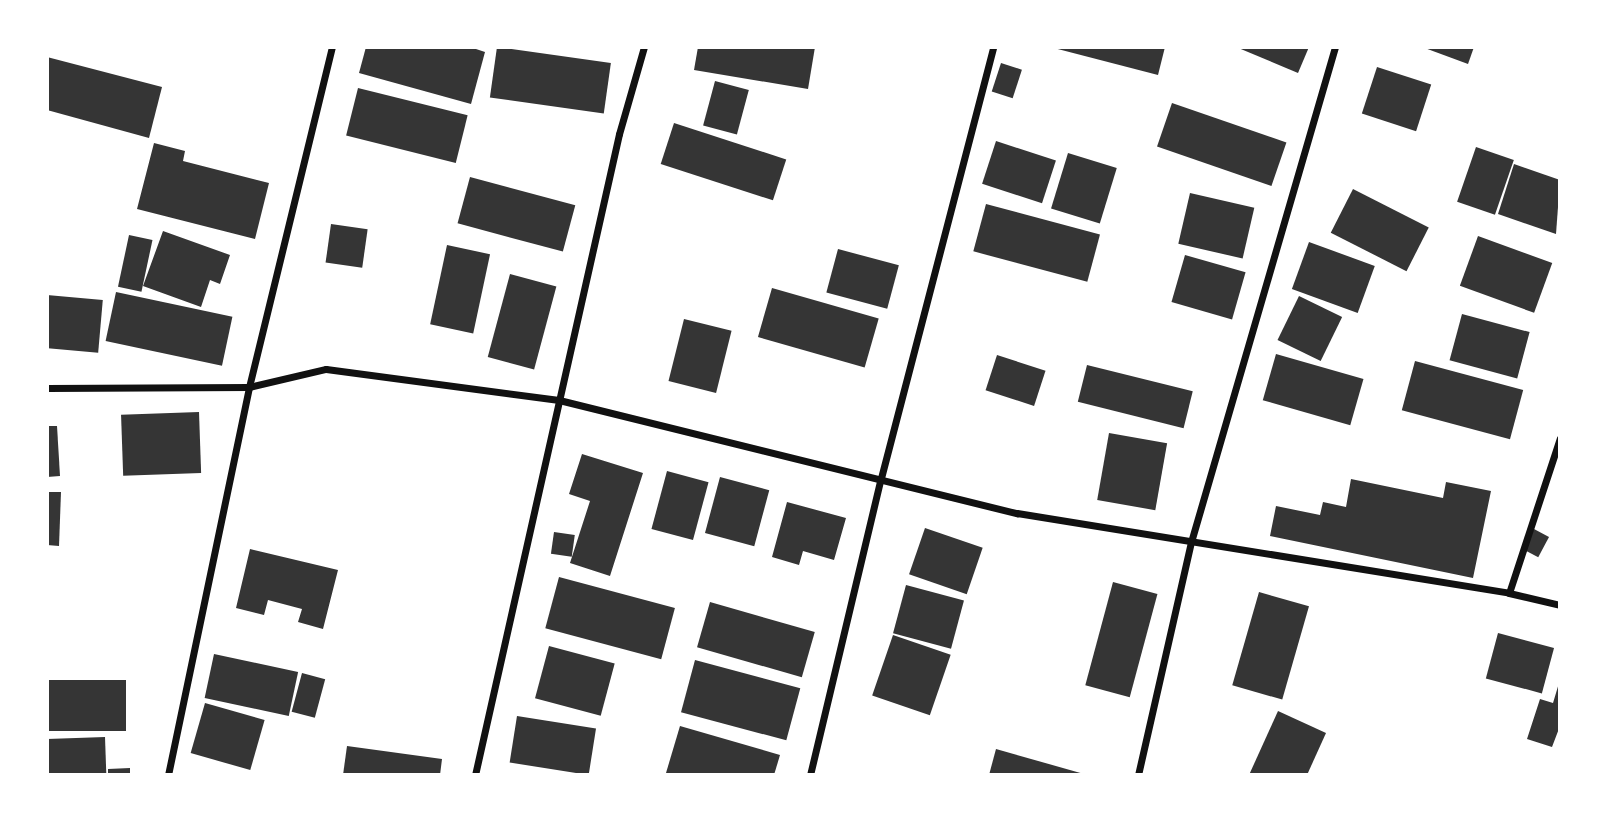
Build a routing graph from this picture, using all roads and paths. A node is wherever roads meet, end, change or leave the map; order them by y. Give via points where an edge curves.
1 (332, 47) edge
2 (644, 47) edge
3 (993, 47) edge
4 (1335, 47) edge
5 (47, 387) edge
6 (248, 387) junction
7 (559, 400) junction
8 (1560, 438) edge
9 (881, 478) junction
10 (1191, 542) junction
11 (1509, 593) junction
12 (1560, 605) edge
13 (168, 775) edge
14 (475, 775) edge
15 (810, 775) edge
16 (1138, 775) edge

1 - 6 street
2 - 7 street via 619,134
3 - 9 street
4 - 10 street
5 - 6 street
6 - 7 street via 326,369
6 - 13 street
7 - 9 street
7 - 14 street
8 - 11 street
9 - 10 street via 1017,513
9 - 15 street
10 - 11 street
10 - 16 street
11 - 12 street

